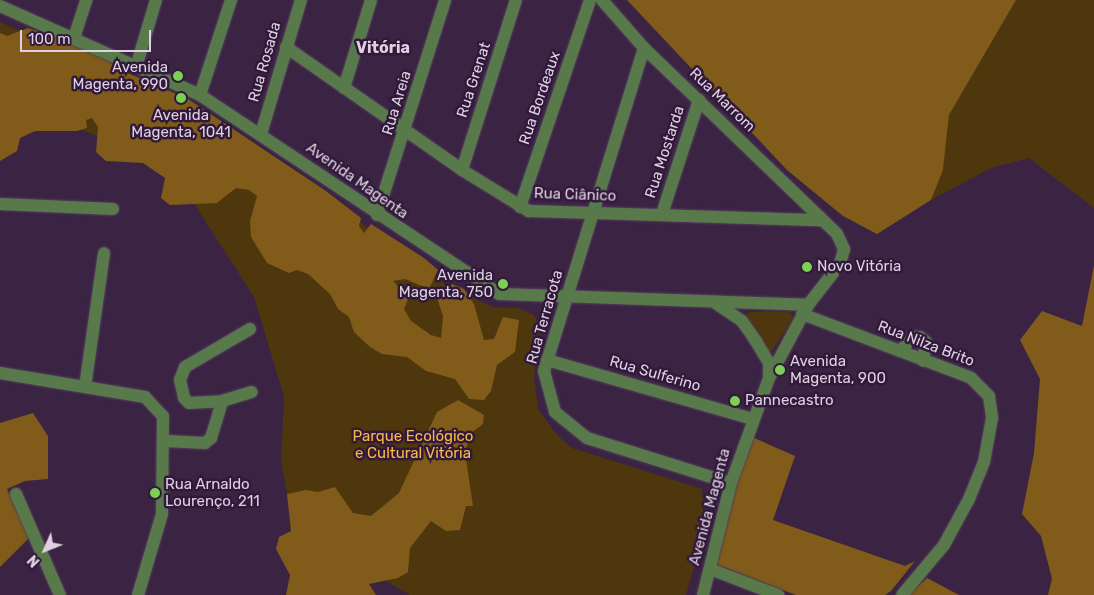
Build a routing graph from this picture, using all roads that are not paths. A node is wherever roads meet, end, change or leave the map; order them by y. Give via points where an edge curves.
1 (86, 0) edge
2 (156, 0) edge
3 (231, 0) edge
4 (301, 0) edge
5 (371, 0) edge
6 (445, 0) edge
7 (516, 0) edge
8 (590, 0) edge
9 (602, 0) edge
10 (8, 5) edge
11 (74, 38) junction
12 (286, 47) junction
13 (644, 48) junction
14 (136, 67) junction
15 (344, 88) junction
16 (200, 95) junction
17 (699, 100) junction
18 (406, 130) junction
19 (261, 134) junction
20 (462, 170) junction
21 (0, 204) edge
22 (520, 207) junction
23 (113, 209) dead end
24 (592, 213) junction
25 (662, 214) junction
26 (377, 215) junction
27 (822, 220) junction
28 (104, 253) dead end
29 (568, 297) junction
30 (715, 303) junction
31 (744, 304) junction
32 (805, 310) junction
33 (736, 318) junction
34 (250, 329) dead end
35 (900, 351) junction
36 (547, 360) junction
37 (924, 360) junction
38 (0, 373) edge
39 (769, 378) junction
40 (85, 387) junction
41 (252, 392) dead end
42 (222, 402) junction
43 (753, 419) junction
44 (166, 441) junction
45 (730, 483) junction
46 (16, 494) dead end
47 (947, 561) dead end
48 (931, 564) junction
49 (710, 569) junction
50 (60, 595) edge
51 (138, 595) edge
52 (703, 595) edge
53 (778, 595) edge
54 (902, 595) edge

1 - 11 street
2 - 14 street
3 - 16 street
4 - 12 street, Rua Rosada
5 - 15 street
6 - 18 street, Rua Areia
7 - 20 street, Rua Grenat
8 - 22 street, Rua Bordeaux
9 - 13 street, Rua Marrom
10 - 11 street, Avenida Magenta
11 - 14 street, Avenida Magenta
12 - 15 street, Rua Ciânico
12 - 19 street, Rua Rosada
13 - 17 street, Rua Marrom
13 - 24 street, Rua Terracota
14 - 16 street, Avenida Magenta
15 - 18 street, Rua Ciânico
16 - 19 street, Avenida Magenta
17 - 25 street, Rua Mostarda
17 - 27 street, Rua Marrom
18 - 20 street, Rua Ciânico
18 - 26 street, Rua Areia
19 - 26 street, Avenida Magenta
20 - 22 street, Rua Ciânico
21 - 23 street
22 - 24 street, Rua Ciânico via 529,211
24 - 25 street, Rua Ciânico
24 - 29 street, Rua Terracota
25 - 27 street, Rua Ciânico
26 - 29 street, Avenida Magenta via 499,294
27 - 32 street, Rua Marrom via 837,234 844,249 840,264
28 - 40 street
29 - 30 street, Avenida Magenta
29 - 36 street, Rua Terracota
30 - 31 street, Avenida Magenta
30 - 33 street
31 - 32 street, Avenida Magenta
31 - 33 street
32 - 35 street, Rua Nilza Brito
32 - 39 street, Avenida Magenta
33 - 39 street via 769,363
34 - 42 street via 183,371 181,389 189,403
35 - 37 street, Rua Nilza Brito
35 - 37 street via 913,337 920,337 926,342
36 - 43 street, Rua Sulferino
36 - 45 street, Rua Terracota via 544,371 555,412 587,438
37 - 48 street, Rua Nilza Brito via 971,378 982,387 993,406 984,462 969,499
38 - 40 street
39 - 43 street, Avenida Magenta
40 - 44 street via 145,397 163,416
41 - 42 street
42 - 44 street via 211,438 205,444
43 - 45 street, Avenida Magenta
44 - 51 street via 162,514
45 - 49 street, Avenida Magenta
46 - 50 street
47 - 48 street
48 - 54 street, Rua Nilza Brito
49 - 52 street, Avenida Magenta
49 - 53 street

